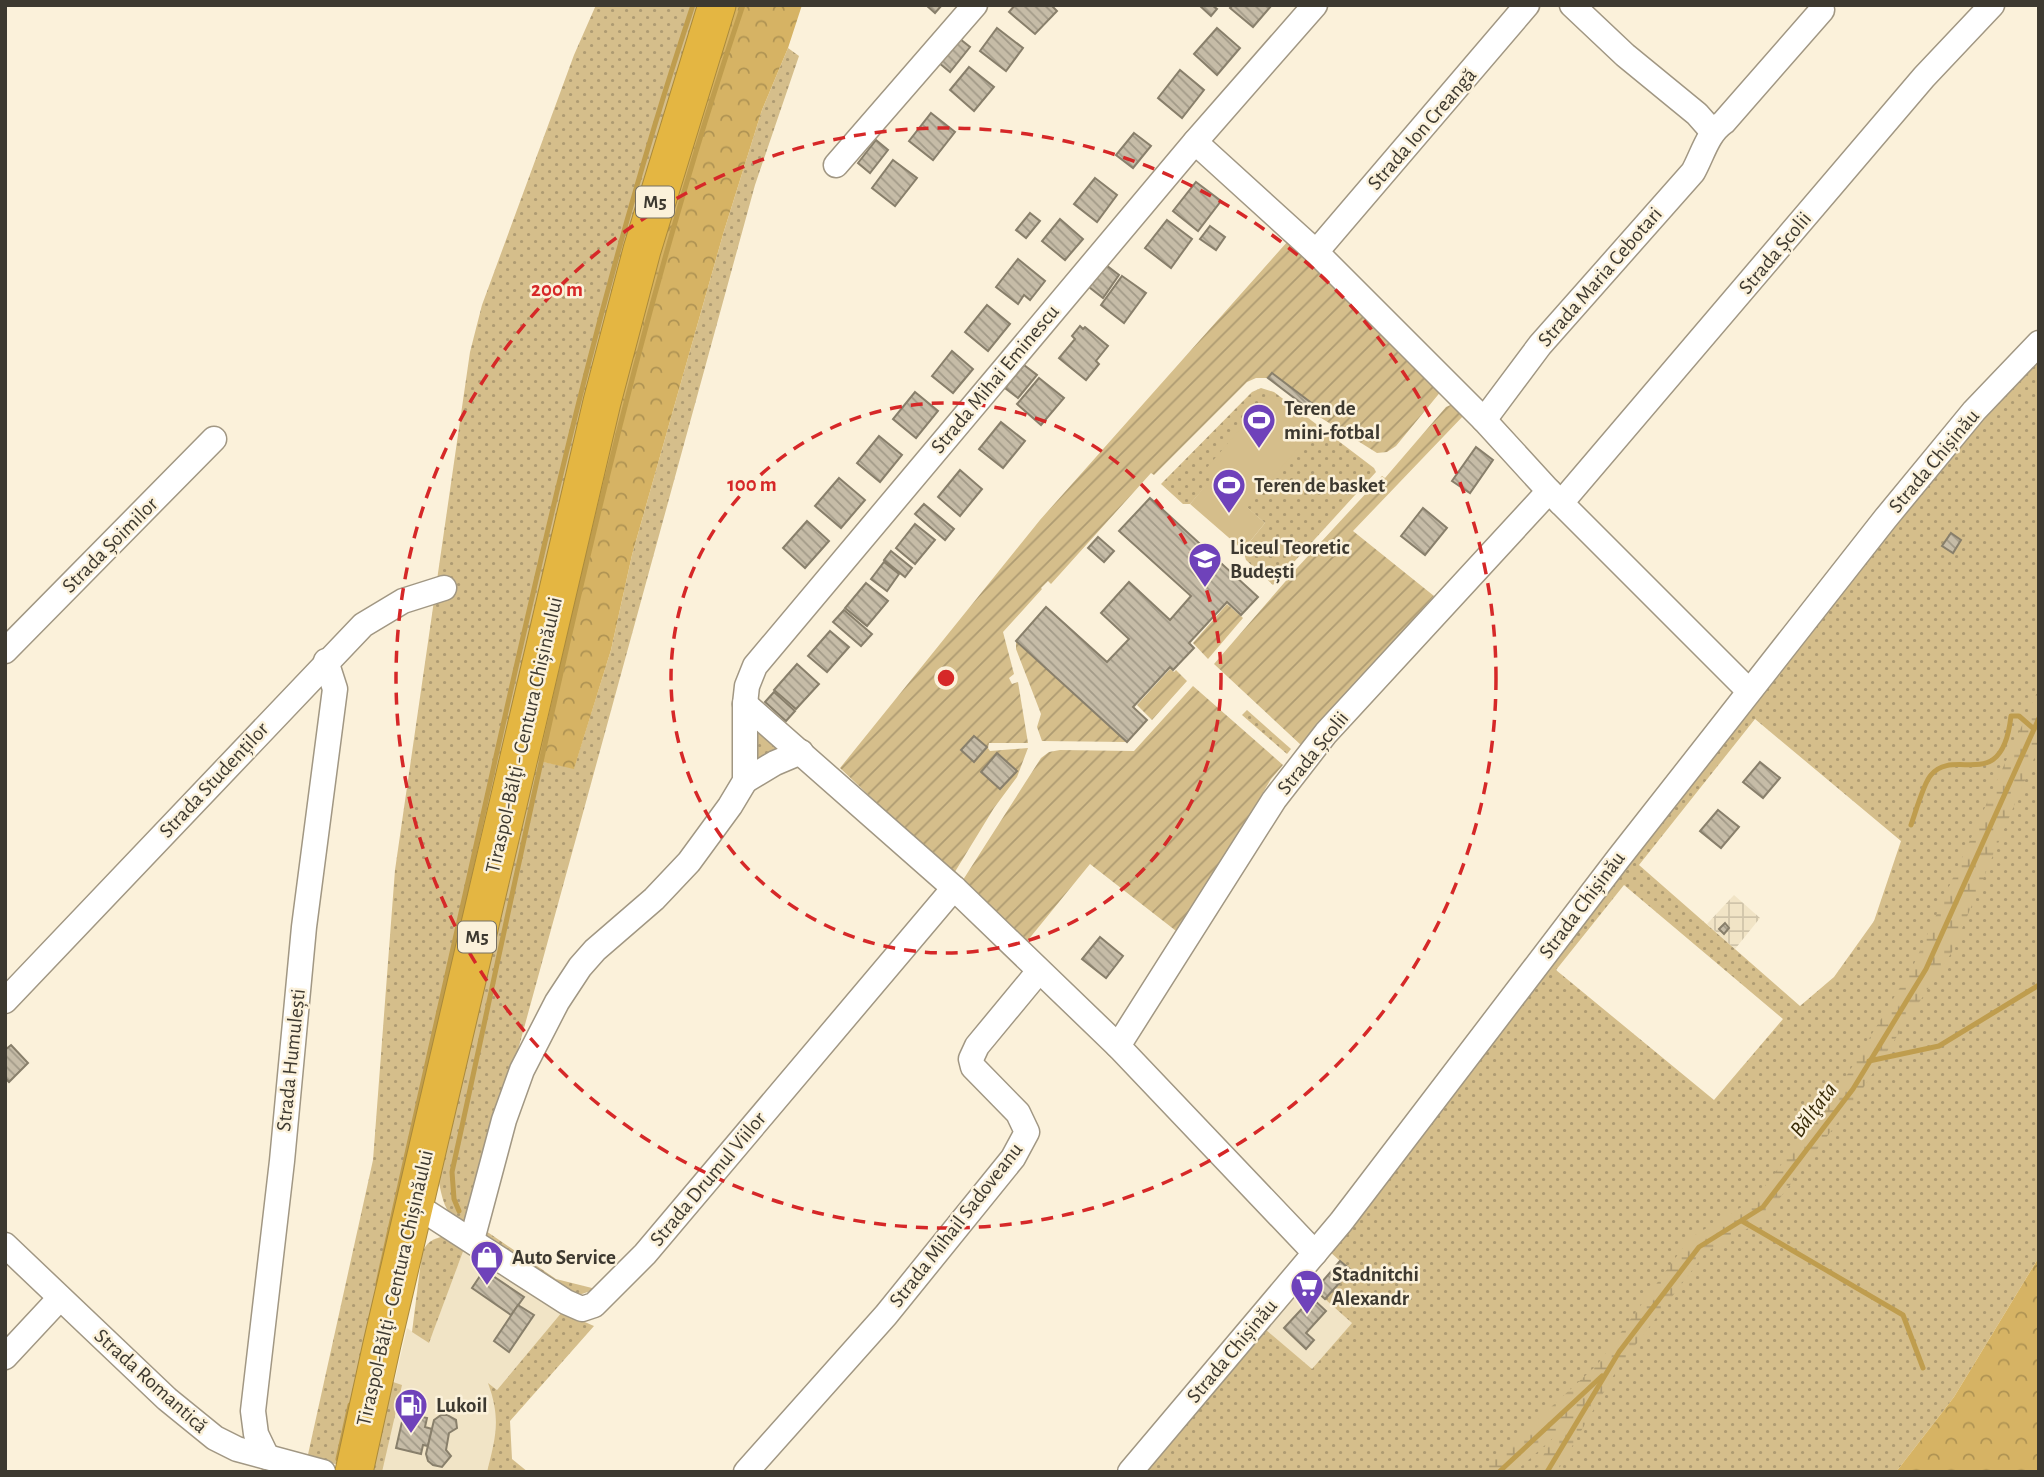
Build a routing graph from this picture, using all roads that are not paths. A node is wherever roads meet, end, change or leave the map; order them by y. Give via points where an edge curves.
1 (717, 5) edge
2 (975, 5) edge
3 (1315, 5) edge
4 (1527, 5) edge
5 (1573, 5) edge
6 (1992, 5) edge
7 (1822, 10) dead end
8 (1712, 131) junction
9 (1195, 142) junction
10 (836, 165) dead end
11 (1316, 252) junction
12 (2039, 343) edge
13 (1484, 420) junction
14 (214, 439) dead end
15 (1555, 497) junction
16 (444, 588) dead end
17 (5, 651) edge
18 (326, 661) junction
19 (1749, 691) junction
20 (745, 704) junction
21 (802, 752) junction
22 (745, 781) junction
23 (954, 887) junction
24 (1039, 971) junction
25 (5, 1001) edge
26 (1118, 1046) junction
27 (414, 1204) junction
28 (472, 1240) junction
29 (5, 1245) edge
30 (1315, 1253) junction
31 (60, 1298) junction
32 (5, 1357) edge
33 (267, 1457) junction
34 (313, 1471) edge
35 (354, 1472) edge
36 (746, 1472) edge
37 (1130, 1472) edge

1 - 27 highway, Tiraspol-Bălţi - Centura Chișinăului / M5 via 674,139 602,402
2 - 10 street
3 - 9 street, Strada Mihai Eminescu
4 - 11 street, Strada Ion Creangă
5 - 8 street
6 - 15 street, Strada Școlii
7 - 8 street, Strada Maria Cebotari
8 - 13 street, Strada Maria Cebotari via 1693,172 1540,345
9 - 11 street
9 - 20 street, Strada Mihai Eminescu via 762,655 747,686
11 - 13 street
12 - 19 street, Strada Chișinău via 1974,411
13 - 15 street
14 - 17 street, Strada Șoimilor
15 - 19 street
15 - 26 street, Strada Școlii via 1325,733 1274,800
16 - 18 street, Strada Studenților via 403,601 363,625
18 - 25 street, Strada Studenților
18 - 33 street, Strada Humulești via 335,689 304,927 253,1411 256,1434
19 - 30 street, Strada Chișinău
20 - 21 street
20 - 22 street, Strada Mihai Eminescu
21 - 22 street
21 - 23 street
22 - 28 street via 689,862 654,900 595,950 557,1002 508,1108
23 - 24 street
23 - 28 street, Strada Drumul Viilor via 645,1254 594,1306 582,1309 566,1302
24 - 26 street
24 - 36 street, Strada Mihail Sadoveanu via 971,1059 973,1067 1018,1113 1027,1132 1013,1158 886,1315
26 - 30 street
27 - 28 street, Strada Drumul Viilor
27 - 35 highway, Tiraspol-Bălţi - Centura Chișinăului / M5
29 - 31 street, Strada Romantică
30 - 37 street, Strada Chișinău
31 - 32 street
31 - 33 street, Strada Romantică via 215,1438
33 - 34 street, Strada Romantică

